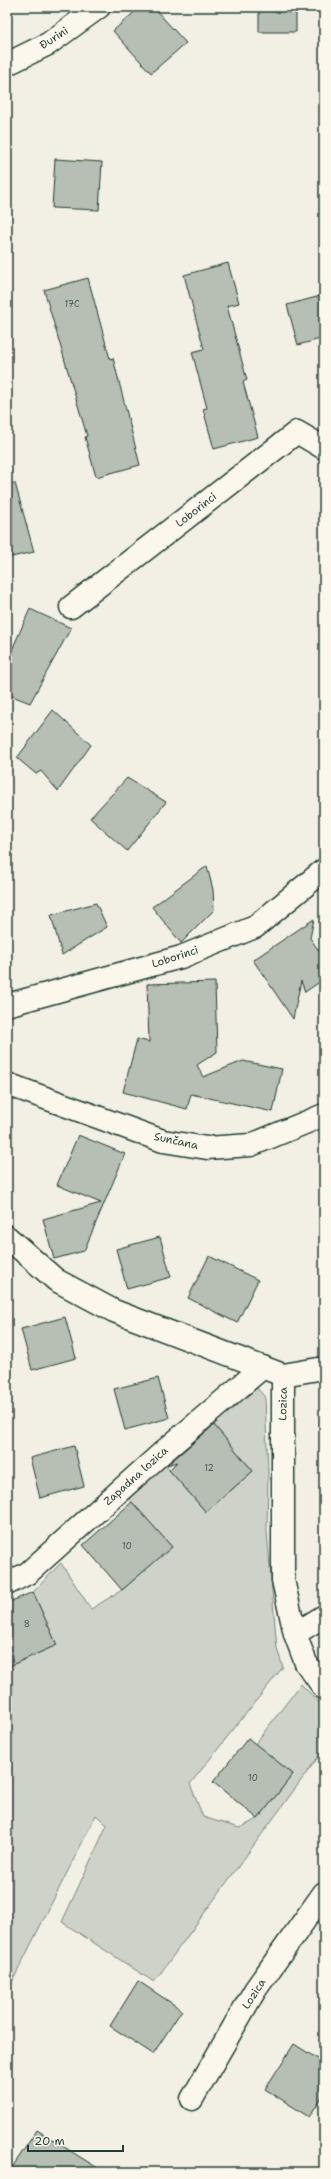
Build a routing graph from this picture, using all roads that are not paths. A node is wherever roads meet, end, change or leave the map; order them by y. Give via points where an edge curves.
1 (98, 7) edge
2 (7, 64) edge
3 (324, 448) edge
4 (71, 607) dead end
5 (324, 870) edge
6 (7, 1005) edge
7 (7, 1084) edge
8 (324, 1115) edge
9 (7, 1237) edge
10 (263, 1367) junction
11 (324, 1368) edge
12 (283, 1375) junction
13 (7, 1584) edge
14 (324, 1616) edge
15 (295, 1634) junction
16 (324, 1688) edge
17 (324, 1894) edge
18 (192, 2099) dead end

1 - 2 street, Đurini via 48,44
3 - 4 street, Loborinci via 297,432
5 - 6 street, Loborinci via 255,927 181,957
7 - 8 street, Sunčana via 163,1141 207,1148 251,1145
9 - 10 street, Lozica via 56,1280 114,1311
10 - 12 street, Lozica
10 - 13 street, Zapadna lozica via 162,1452 28,1573
11 - 12 street
12 - 15 street, Lozica via 283,1580
14 - 15 street
15 - 16 street, Lozica via 306,1664
17 - 18 street, Lozica via 255,1990

